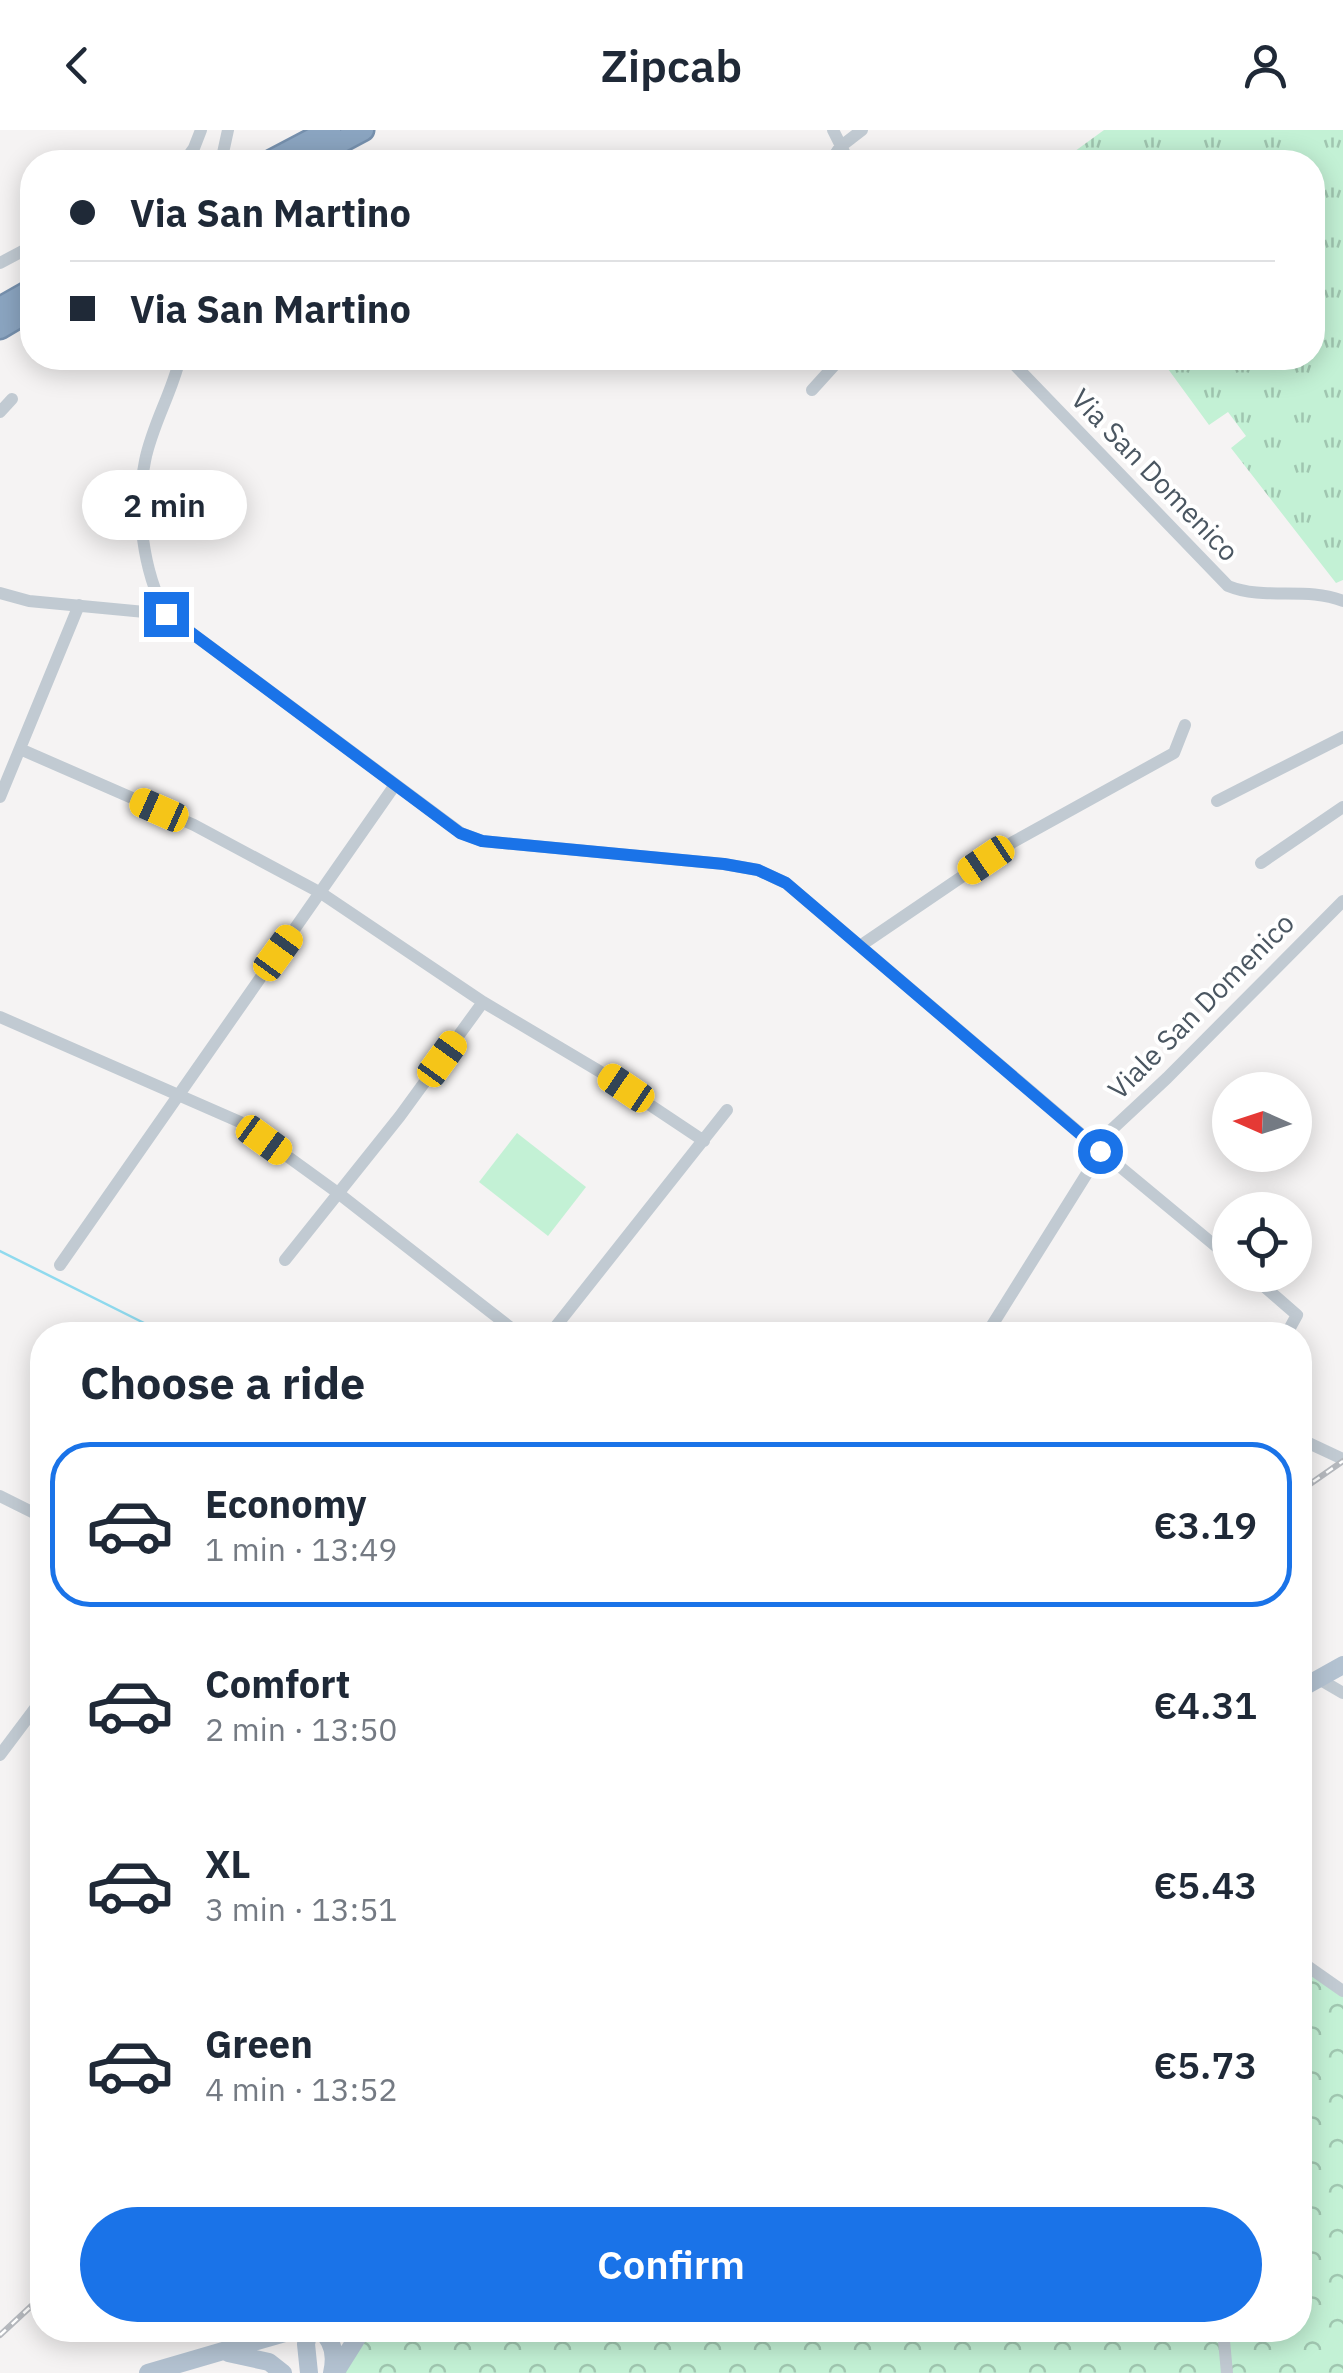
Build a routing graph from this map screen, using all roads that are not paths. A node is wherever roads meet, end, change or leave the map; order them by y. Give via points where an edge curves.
1 (330, 130) edge
2 (363, 130) edge
3 (833, 130) edge
4 (862, 130) edge
5 (840, 147) junction
6 (291, 150) edge
7 (326, 150) edge
8 (838, 150) edge
9 (842, 150) edge
10 (176, 370) edge
11 (830, 370) edge
12 (1020, 370) edge
13 (812, 390) dead end
14 (12, 399) dead end
15 (0, 412) edge
16 (0, 593) edge
17 (1343, 601) edge
18 (79, 606) junction
19 (166, 614) junction
20 (1185, 725) dead end
21 (1343, 737) edge
22 (20, 749) junction
23 (396, 785) junction
24 (0, 798) edge
25 (1217, 801) dead end
26 (1343, 807) edge
27 (1260, 863) dead end
28 (322, 893) junction
29 (1343, 901) edge
30 (860, 946) junction
31 (483, 1002) junction
32 (0, 1017) edge
33 (178, 1097) junction
34 (726, 1110) dead end
35 (704, 1141) junction
36 (1097, 1148) junction
37 (338, 1193) junction
38 (1212, 1243) edge
39 (285, 1260) dead end
40 (60, 1265) dead end
41 (1271, 1292) edge
42 (503, 1322) edge
43 (559, 1322) edge
44 (994, 1322) edge
45 (1293, 1322) edge
46 (1312, 1445) edge
47 (1343, 1459) edge
48 (0, 1496) edge
49 (30, 1510) edge
50 (1343, 1665) edge
51 (1320, 1679) junction
52 (1312, 1683) edge
53 (1343, 1693) edge
54 (30, 1714) edge
55 (0, 1755) edge
56 (1312, 1969) edge
57 (1343, 1991) edge
58 (256, 2342) edge
59 (306, 2342) edge
60 (331, 2342) edge
61 (354, 2342) edge
62 (1224, 2342) edge
63 (223, 2352) junction
64 (148, 2373) edge
65 (282, 2373) edge
66 (309, 2373) edge
67 (333, 2373) edge
68 (1228, 2373) edge

1 - 6 highway
2 - 7 highway
3 - 5 street
4 - 5 street
5 - 8 street
5 - 9 street
10 - 19 street via 142,486 152,587
11 - 13 street
12 - 17 street, Via San Domenico via 1228,586
14 - 15 street
16 - 18 street
18 - 19 street
18 - 22 street
19 - 23 street
20 - 30 street via 1168,758 1013,842
21 - 25 street
22 - 24 street
22 - 28 street via 194,825
23 - 28 street
23 - 30 street via 460,833 482,841 758,870 786,883
26 - 27 street
28 - 31 street
28 - 33 street
29 - 36 street, Viale San Domenico
30 - 36 street
31 - 35 street
31 - 37 street
32 - 33 street
33 - 37 street via 240,1122
33 - 40 street
34 - 35 street
35 - 43 street
36 - 38 street
36 - 44 street, Viale San Domenico
37 - 39 street
37 - 42 street
41 - 45 street via 1297,1315
46 - 47 street
48 - 49 street
50 - 51 main road
51 - 52 main road
51 - 53 street
54 - 55 street
56 - 57 street
58 - 63 main road
59 - 66 main road
60 - 67 main road
61 - 67 main road
62 - 68 street
63 - 64 main road
63 - 65 main road via 269,2362

